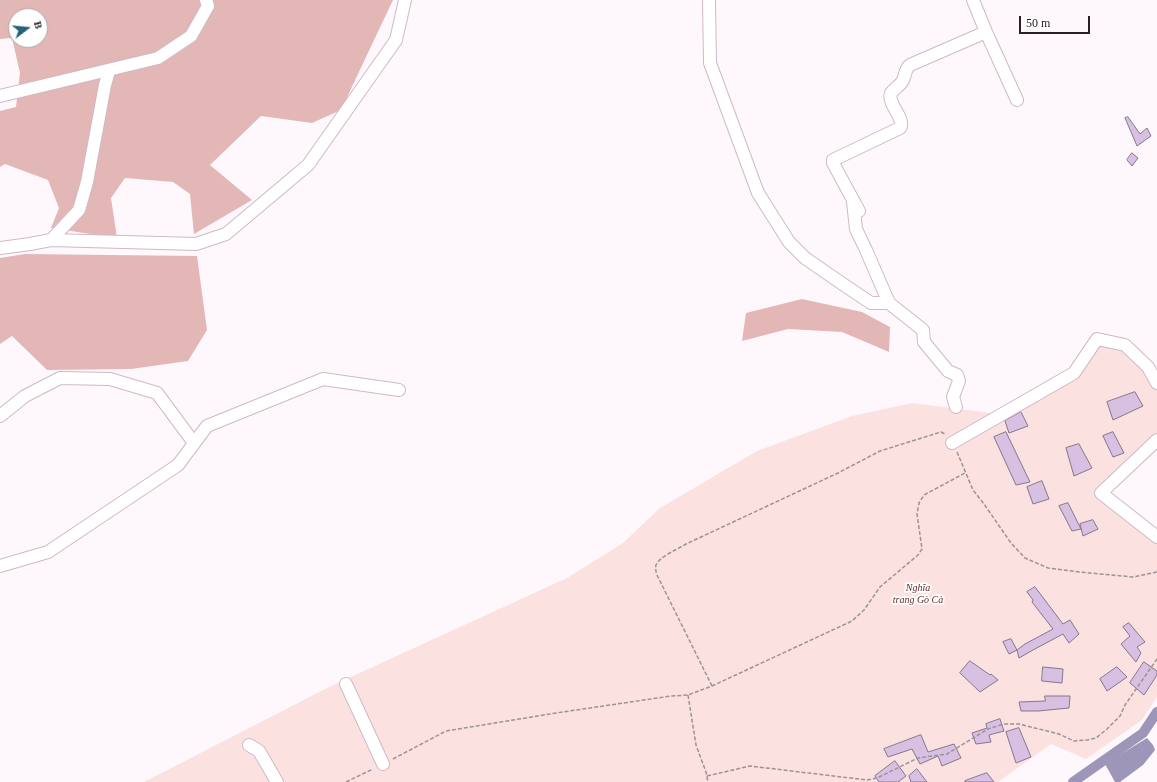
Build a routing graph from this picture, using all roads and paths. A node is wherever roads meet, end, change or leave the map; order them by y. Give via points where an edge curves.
1 (206, 0) edge
2 (405, 0) edge
3 (709, 0) edge
4 (973, 0) edge
5 (986, 32) junction
6 (109, 71) junction
7 (0, 96) edge
8 (1017, 100) dead end
9 (852, 199) junction
10 (859, 211) dead end
11 (51, 240) junction
12 (0, 248) edge
13 (889, 303) junction
14 (1157, 383) edge
15 (399, 390) dead end
16 (956, 407) dead end
17 (0, 416) edge
18 (1157, 440) edge
19 (194, 443) junction
20 (952, 443) junction
21 (965, 473) junction
22 (1157, 537) edge
23 (0, 566) edge
24 (1157, 572) edge
25 (1157, 659) edge
26 (346, 684) dead end
27 (712, 686) junction
28 (688, 695) junction
29 (249, 745) dead end
30 (382, 764) junction
31 (707, 776) junction
32 (277, 782) edge
33 (346, 782) edge
34 (708, 782) edge

1 - 6 street via 208,6 191,36 158,58
2 - 11 street via 396,40 308,165 226,234 196,244
3 - 13 street via 710,63 758,193 789,242 805,258 871,303
4 - 5 street
5 - 8 street
5 - 9 street via 907,68 904,79 891,94 891,101 901,121 900,128 833,162
6 - 7 street
6 - 11 street via 79,210
9 - 10 street
9 - 13 street via 856,229
11 - 12 street
13 - 16 street via 923,330 924,342 948,371 957,375 959,381 953,397
14 - 20 street via 1148,367 1125,345 1097,339 1074,372
15 - 19 street via 323,379 207,426
17 - 19 street via 24,396 60,378 110,379 157,393
18 - 22 street via 1101,492
19 - 23 street via 178,465 48,552
20 - 21 path
20 - 27 path via 947,435 941,432 880,451 686,544 664,556 656,564 657,574
21 - 24 path via 973,490 1011,543 1025,558 1048,568 1080,572 1133,577
21 - 27 path via 924,495 917,514 922,549 880,587 864,610 852,621
25 - 31 path via 1120,716 1096,738 1074,741 1059,734 1019,724 1004,724 988,729 947,754 918,758 878,778 867,780 750,766
26 - 30 street
27 - 28 path
28 - 30 path via 556,713 446,732
28 - 31 path via 696,745
29 - 32 street via 259,751
30 - 33 path
31 - 34 path

